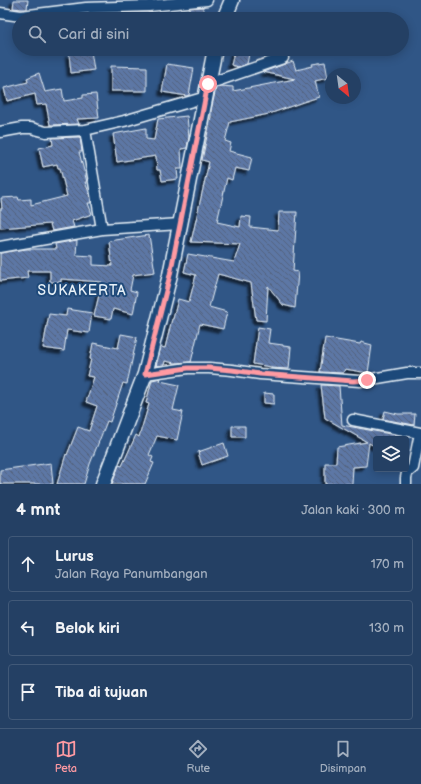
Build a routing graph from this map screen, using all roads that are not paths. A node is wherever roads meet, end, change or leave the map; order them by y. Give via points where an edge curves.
1 (207, 0) edge
2 (232, 0) edge
3 (53, 12) edge
4 (227, 12) edge
5 (0, 13) edge
6 (12, 15) edge
7 (214, 56) edge
8 (283, 58) dead end
9 (207, 90) junction
10 (85, 130) junction
11 (0, 132) edge
12 (180, 224) junction
13 (102, 229) junction
14 (0, 246) edge
15 (421, 373) edge
16 (145, 374) junction
17 (353, 420) dead end
18 (103, 484) edge
19 (406, 484) edge

1 - 3 street
2 - 4 main road
5 - 6 street
7 - 9 main road
8 - 9 street
9 - 10 street via 124,121
9 - 12 main road
10 - 11 street via 46,132 22,128
10 - 13 street
12 - 13 street
12 - 16 main road
13 - 14 street
15 - 16 street via 360,381 209,368
16 - 18 main road
17 - 19 street via 420,433 413,468 407,474

